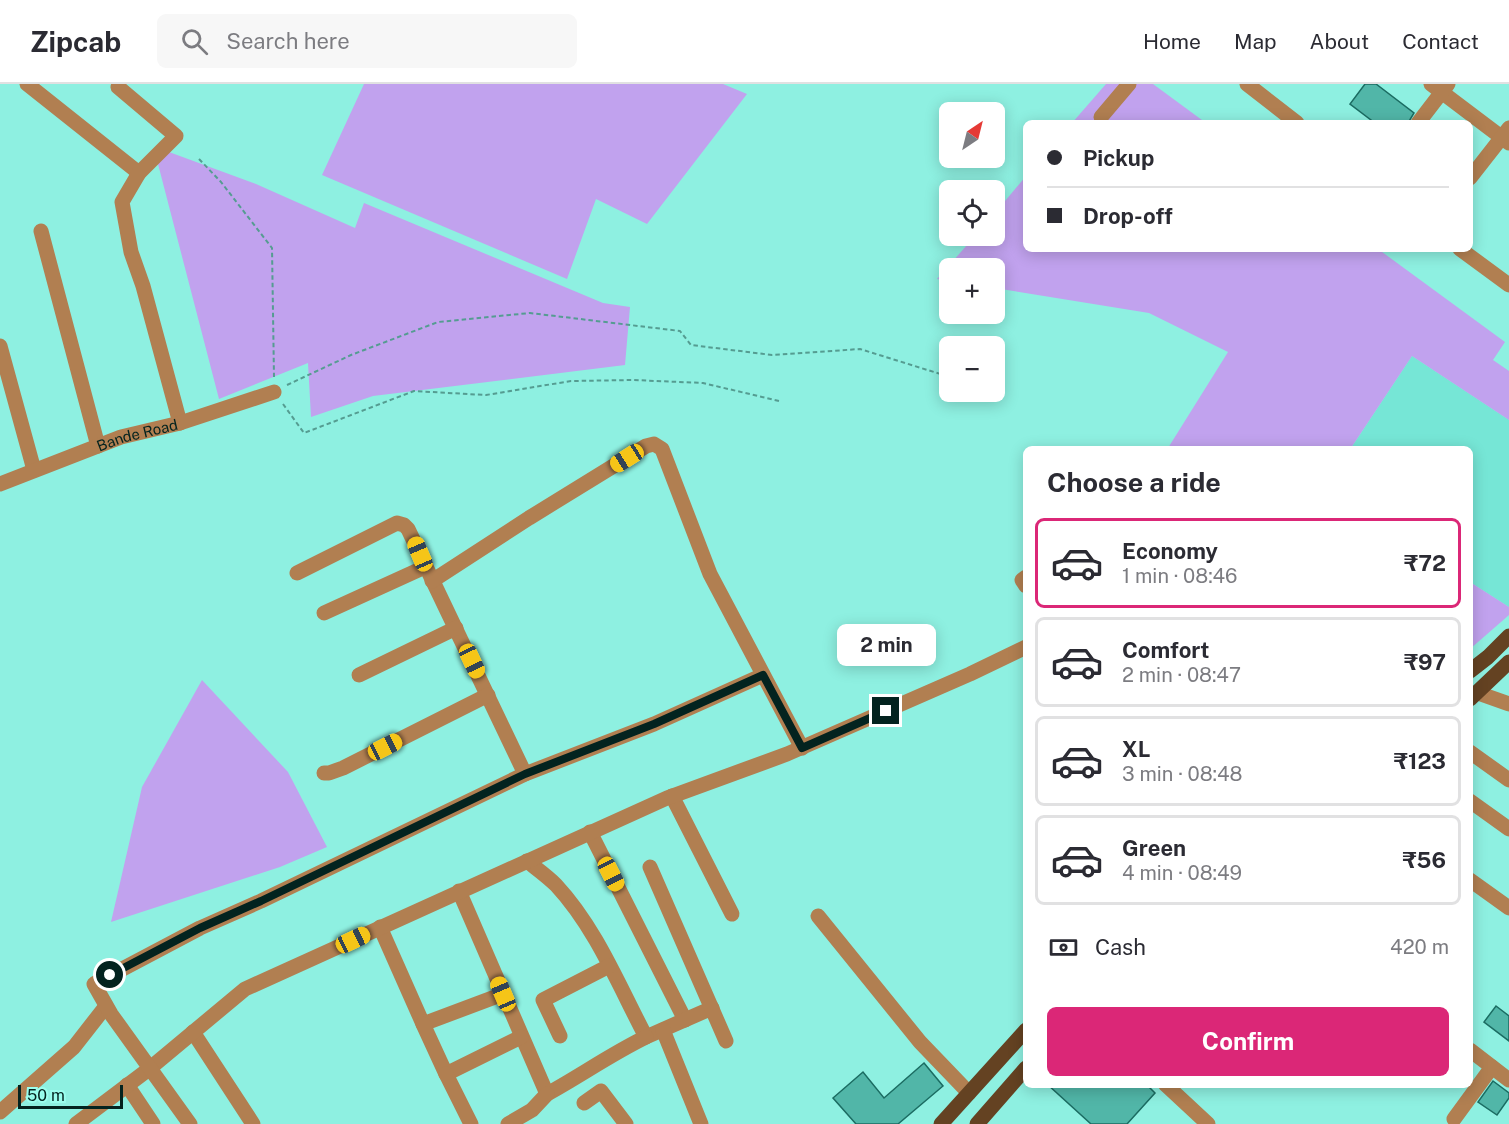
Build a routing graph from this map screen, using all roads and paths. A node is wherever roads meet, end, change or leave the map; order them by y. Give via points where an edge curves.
1 (27, 84) edge
2 (1129, 84) edge
3 (1247, 84) edge
4 (118, 87) dead end
5 (1440, 87) edge
6 (1101, 117) dead end
7 (1294, 120) edge
8 (1420, 120) edge
9 (1506, 136) edge
10 (199, 159) dead end
11 (139, 173) junction
12 (1473, 174) edge
13 (41, 231) dead end
14 (1464, 252) edge
15 (1509, 285) edge
16 (0, 346) edge
17 (939, 374) edge
18 (5, 381) edge
19 (274, 392) junction
20 (779, 401) dead end
21 (180, 423) junction
22 (98, 446) junction
23 (33, 470) junction
24 (0, 483) edge
25 (425, 567) junction
26 (297, 573) dead end
27 (432, 581) junction
28 (324, 612) dead end
29 (456, 628) junction
30 (1509, 636) edge
31 (1023, 648) edge
32 (1509, 662) edge
33 (1473, 669) edge
34 (359, 675) dead end
35 (763, 675) junction
36 (488, 695) junction
37 (1474, 696) edge
38 (1509, 704) edge
39 (802, 748) junction
40 (1473, 754) edge
41 (324, 773) dead end
42 (525, 774) junction
43 (1509, 780) edge
44 (672, 796) junction
45 (1473, 803) edge
46 (1509, 829) edge
47 (590, 832) junction
48 (527, 861) junction
49 (650, 867) dead end
50 (1473, 882) edge
51 (459, 891) junction
52 (1509, 908) edge
53 (732, 914) dead end
54 (818, 916) dead end
55 (380, 927) junction
56 (609, 966) junction
57 (503, 994) junction
58 (106, 1006) junction
59 (712, 1008) junction
60 (685, 1020) junction
61 (423, 1024) junction
62 (663, 1030) junction
63 (193, 1032) junction
64 (1023, 1033) edge
65 (560, 1036) dead end
66 (521, 1037) junction
67 (646, 1037) junction
68 (726, 1041) dead end
69 (1473, 1052) edge
70 (1492, 1066) junction
71 (149, 1069) junction
72 (1023, 1071) edge
73 (446, 1074) junction
74 (1509, 1080) edge
75 (127, 1085) junction
76 (1169, 1088) edge
77 (969, 1093) junction
78 (546, 1094) junction
79 (584, 1103) dead end
80 (0, 1112) edge
81 (1454, 1119) dead end
82 (76, 1124) edge
83 (153, 1124) edge
84 (190, 1124) edge
85 (253, 1124) edge
86 (471, 1124) edge
87 (508, 1124) edge
88 (626, 1124) edge
89 (701, 1124) edge
90 (941, 1124) edge
91 (977, 1124) edge
92 (1208, 1124) edge

1 - 11 street
2 - 6 street
3 - 7 street
4 - 11 street via 176,136
5 - 8 street
5 - 9 street
9 - 12 street
10 - 19 path via 272,248
11 - 21 street via 122,202 131,252
13 - 22 street
14 - 15 street
16 - 18 street
17 - 19 path via 860,349 772,355 691,345 680,331 530,313 438,322 351,355
18 - 23 street
19 - 20 path via 304,433 414,391 486,395 571,381 633,380 703,383
19 - 21 street, Bande Road
21 - 22 street, Bande Road via 121,436
22 - 23 street, Bande Road
23 - 24 street, Bande Road
25 - 26 street via 408,529 397,524
25 - 27 street
25 - 28 street
27 - 29 street
27 - 35 street via 654,444 662,449 710,574
29 - 34 street
29 - 36 street
30 - 33 main road
31 - 39 street
32 - 37 main road
35 - 39 street
35 - 42 street via 654,724
36 - 41 street via 343,768
36 - 42 street
37 - 38 street
39 - 44 street
40 - 43 street
42 - 58 street via 200,928 94,984
44 - 47 street
44 - 53 street
45 - 46 street
47 - 48 street
47 - 60 street
48 - 51 street
48 - 56 street via 556,885
49 - 59 street
50 - 52 street
51 - 55 street
51 - 57 street
54 - 77 street via 920,1042
55 - 61 street
55 - 63 street via 245,989
56 - 65 street via 543,1000
56 - 67 street
57 - 61 street
57 - 66 street
58 - 71 street
58 - 80 street via 74,1047
59 - 60 street
59 - 68 street
60 - 62 street
61 - 73 street
62 - 67 street
62 - 89 street
63 - 71 street
63 - 85 street
64 - 77 main road
66 - 73 street
66 - 78 street
67 - 78 street
69 - 70 street
70 - 74 street
70 - 81 street
71 - 75 street
71 - 84 street
72 - 91 main road
73 - 86 street
75 - 82 street
75 - 83 street
76 - 92 street
77 - 90 main road
78 - 87 street via 532,1110
79 - 88 street via 601,1091

